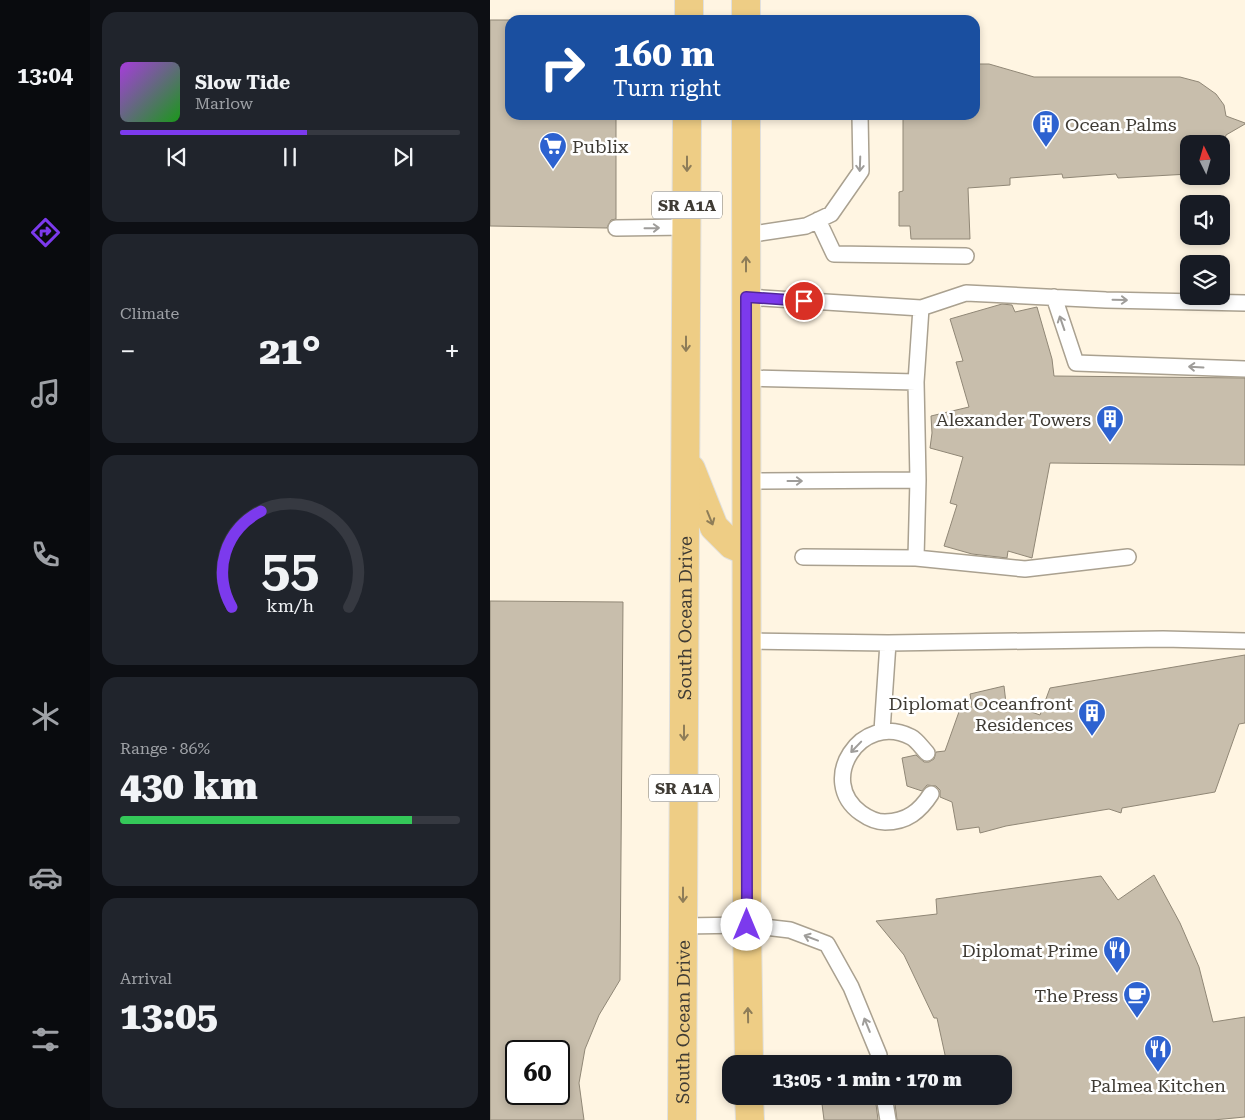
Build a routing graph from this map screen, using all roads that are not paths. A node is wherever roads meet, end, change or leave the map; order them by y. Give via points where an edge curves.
1 (689, 0) edge
2 (746, 0) edge
3 (689, 15) edge
4 (746, 15) edge
5 (687, 120) edge
6 (746, 120) edge
7 (860, 120) edge
8 (818, 220) junction
9 (687, 227) junction
10 (616, 228) dead end
11 (746, 235) junction
12 (966, 256) dead end
13 (746, 297) junction
14 (1054, 297) junction
15 (1245, 303) edge
16 (921, 308) junction
17 (1245, 369) edge
18 (746, 378) junction
19 (916, 382) junction
20 (686, 456) junction
21 (918, 480) junction
22 (746, 481) junction
23 (746, 551) junction
24 (803, 557) dead end
25 (1128, 557) dead end
26 (916, 558) junction
27 (746, 641) junction
28 (1245, 641) edge
29 (888, 643) junction
30 (882, 731) junction
31 (927, 753) dead end
32 (931, 794) dead end
33 (747, 925) junction
34 (683, 926) junction
35 (749, 1055) edge
36 (879, 1055) edge
37 (749, 1105) edge
38 (886, 1105) edge
39 (682, 1120) edge
40 (750, 1120) edge
41 (888, 1120) edge

1 - 3 main road
2 - 4 main road
5 -> 9 main road, South Ocean Drive / SR A1A
6 - 11 main road, SR A1A
7 -> 8 lane via 861,171 831,214
8 - 11 lane via 806,226
8 - 12 lane via 834,254
10 -> 9 lane
9 -> 20 main road, South Ocean Drive / SR A1A
13 -> 11 main road, SR A1A
13 - 16 lane
13 - 18 main road, SR A1A
14 -> 15 lane
14 - 16 lane via 966,293
17 -> 14 lane via 1076,363
16 - 19 lane
18 - 19 lane
18 - 22 main road, SR A1A
19 - 21 lane
20 -> 23 main road via 714,527 732,546
20 -> 34 main road, South Ocean Drive / SR A1A
22 -> 21 lane
21 - 26 lane
22 - 23 main road, SR A1A
23 - 27 main road, SR A1A
24 - 26 lane
25 - 26 lane via 1025,570
27 - 29 lane
27 - 33 main road, SR A1A
28 - 29 lane
29 - 30 lane
30 - 31 lane via 898,732 912,738
30 -> 32 lane via 856,744 843,770 843,784 857,810 869,818 898,822 924,806
33 - 34 lane
35 -> 33 main road, SR A1A
36 -> 33 lane via 851,987 827,944 790,930
34 - 39 main road, South Ocean Drive / SR A1A
37 - 40 main road
38 - 41 lane

